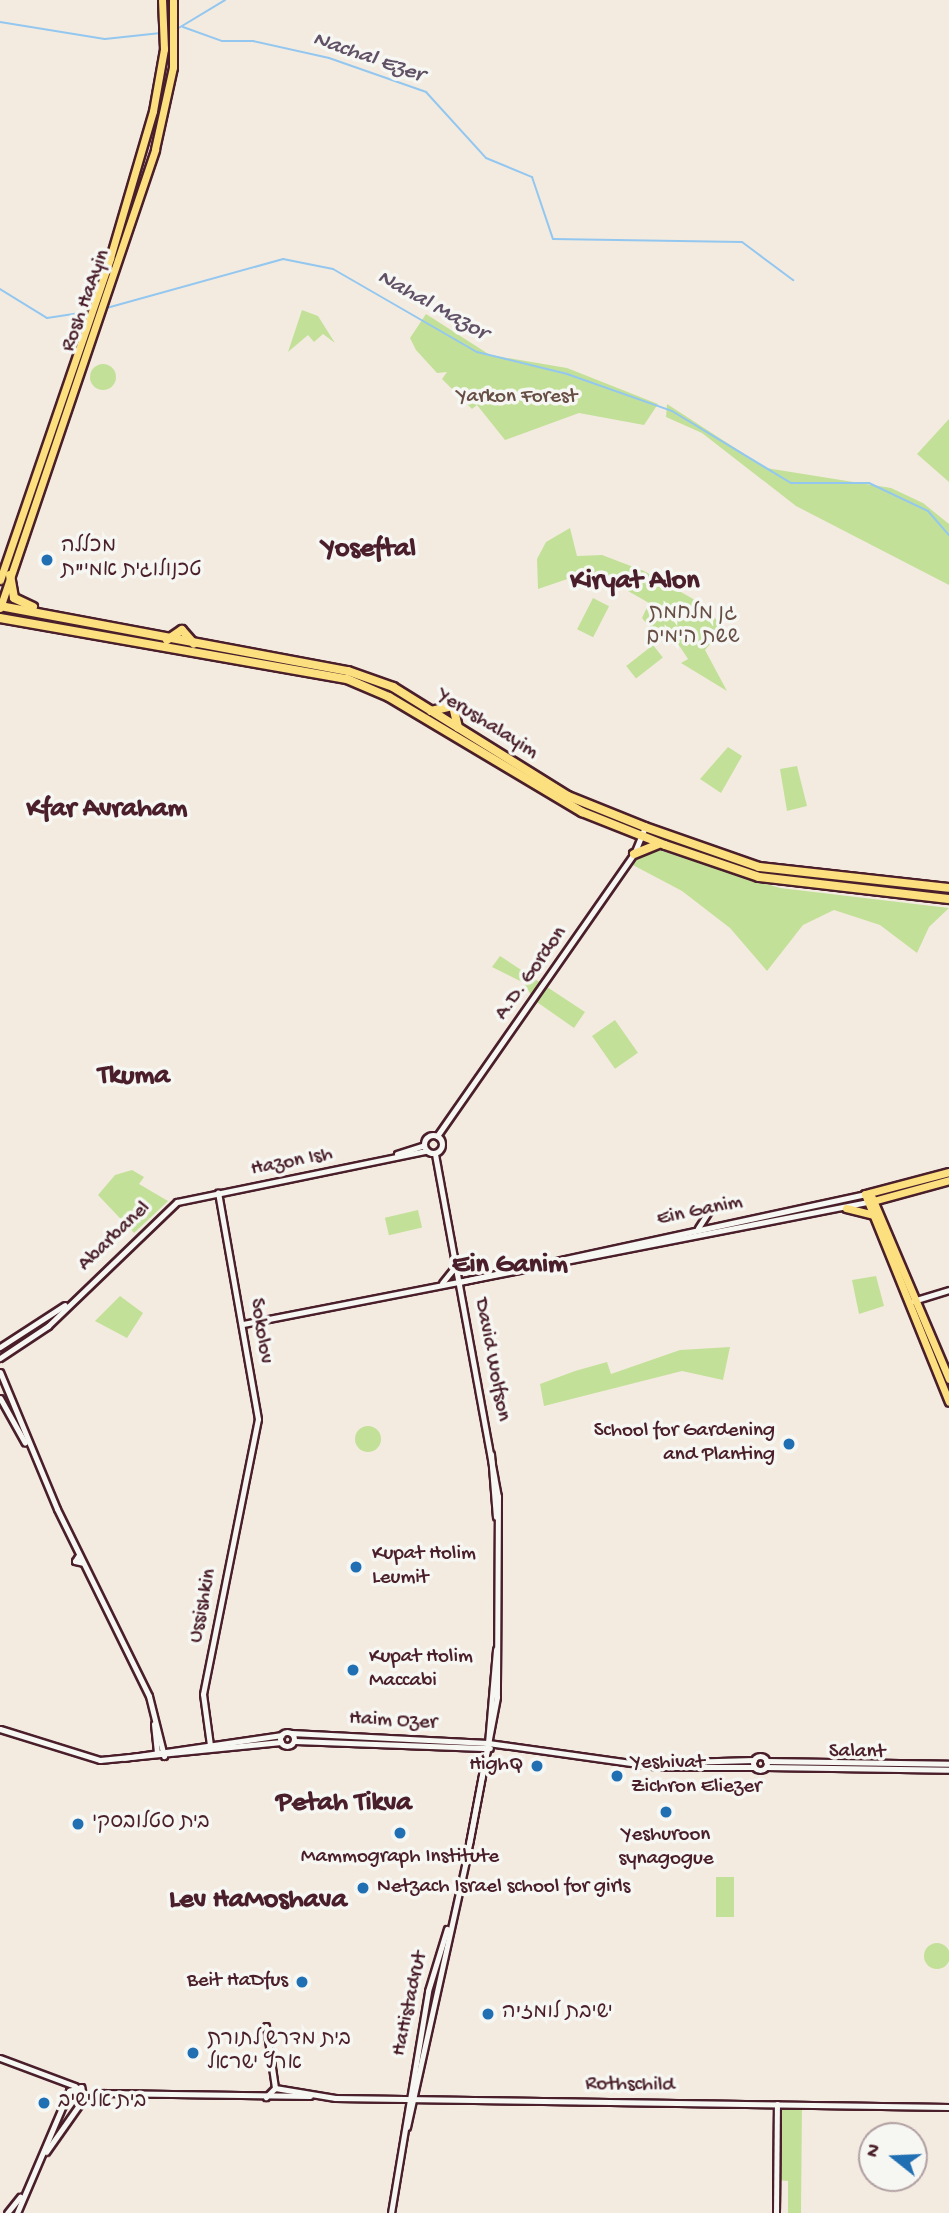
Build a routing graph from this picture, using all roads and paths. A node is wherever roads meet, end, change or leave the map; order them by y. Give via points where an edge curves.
1 (162, 0) edge
2 (173, 0) edge
3 (10, 575) junction
4 (0, 580) edge
5 (0, 607) edge
6 (43, 611) junction
7 (0, 618) edge
8 (17, 620) junction
9 (0, 626) edge
10 (164, 641) junction
11 (253, 656) junction
12 (431, 711) junction
13 (460, 729) junction
14 (645, 827) junction
15 (627, 831) junction
16 (641, 836) junction
17 (664, 845) junction
18 (635, 851) junction
19 (949, 888) edge
20 (949, 899) edge
21 (438, 1136) junction
22 (425, 1148) junction
23 (435, 1154) junction
24 (949, 1172) edge
25 (949, 1180) edge
26 (218, 1192) junction
27 (869, 1198) junction
28 (711, 1208) dead end
29 (846, 1208) junction
30 (875, 1216) junction
31 (696, 1230) junction
32 (456, 1263) junction
33 (459, 1282) junction
34 (440, 1284) junction
35 (949, 1290) edge
36 (76, 1298) junction
37 (916, 1300) junction
38 (243, 1324) junction
39 (0, 1347) edge
40 (0, 1358) edge
41 (0, 1372) edge
42 (949, 1379) edge
43 (0, 1398) edge
44 (949, 1402) edge
45 (33, 1455) junction
46 (246, 1474) joint
47 (0, 1729) edge
48 (291, 1733) junction
49 (281, 1739) junction
50 (295, 1741) junction
51 (210, 1745) junction
52 (489, 1746) junction
53 (470, 1748) junction
54 (161, 1752) junction
55 (754, 1763) junction
56 (766, 1764) junction
57 (949, 1764) edge
58 (484, 1767) junction
59 (949, 1770) edge
60 (466, 1860) junction
61 (452, 1919) junction
62 (266, 2026) dead end
63 (0, 2058) edge
64 (61, 2083) junction
65 (76, 2086) junction
66 (275, 2088) junction
67 (69, 2095) junction
68 (310, 2096) junction
69 (266, 2097) junction
70 (407, 2099) junction
71 (416, 2099) junction
72 (81, 2100) junction
73 (777, 2104) junction
74 (949, 2107) edge
75 (407, 2127) junction
76 (46, 2152) junction
77 (22, 2195) junction
78 (7, 2213) edge
79 (17, 2213) edge
80 (391, 2213) edge
81 (776, 2213) edge

1 - 4 main road, Rosh HaAyin via 163,40 153,111 96,298
2 - 3 main road, Rosh HaAyin via 166,111 99,322
3 - 5 main road, Rosh HaAyin
3 - 6 highway via 14,598
5 - 6 highway, Yerushalayim
6 - 10 highway, Yerushalayim
7 - 8 highway, Yerushalayim
8 - 9 highway
8 - 15 highway, Yerushalayim via 347,680
10 - 11 highway, Yerushalayim
10 - 11 highway via 182,629 193,643
11 - 12 highway, Yerushalayim via 348,671 393,687
12 - 13 highway, Yerushalayim
12 - 13 highway via 453,706
13 - 14 highway, Yerushalayim via 568,796
14 - 16 street, A.D. Gordon
14 - 19 highway, Yerushalayim via 760,867
15 - 16 highway, Yerushalayim
15 - 18 highway
16 - 17 highway, Yerushalayim
16 - 18 street, A.D. Gordon
17 - 18 highway via 643,845
17 - 20 highway, Yerushalayim via 759,877
18 - 21 street, A.D. Gordon
21 - 22 street, Hazon Ish
21 - 23 street via 443,1144
22 - 23 street
22 - 26 street, Hazon Ish
23 - 32 street
24 - 27 main road, Ein Ganim
25 - 27 main road, Ein Ganim
26 - 36 street, Abarbanel via 171,1205
26 - 38 street, Sokolov
27 - 29 street, Ein Ganim
27 - 30 main road
27 - 31 street, Ein Ganim
27 - 37 main road
28 - 31 street
29 - 30 main road
29 - 33 street, Ein Ganim
30 - 37 main road
31 - 33 street, Ein Ganim
32 - 33 street
32 - 34 street
33 - 34 street, Ein Ganim
33 - 52 street, David Wolfson via 491,1444 498,1526 497,1640
34 - 38 street, Ein Ganim
35 - 37 street
36 - 39 street, Abarbanel
36 - 40 street, Abarbanel
37 - 42 main road
37 - 44 main road
38 - 46 street, Sokolov via 258,1419
41 - 45 street
43 - 45 street
45 - 54 street via 153,1714
46 - 51 street, Ussishkin via 203,1698
47 - 54 street via 110,1760
48 - 49 street, Haim Ozer
48 - 50 street
48 - 52 street, Haim Ozer
49 - 50 street, Haim Ozer
49 - 51 street
49 - 54 street
50 - 53 street, Haim Ozer
51 - 54 street
52 - 53 street, Haim Ozer
52 - 55 street, Haim Ozer via 645,1763
52 - 58 street, HaHistadrut
52 - 60 street, HaHistadrut
53 - 58 street
55 - 56 street
55 - 56 street
56 - 57 street, Salant
56 - 59 street, Salant
58 - 60 street, HaHistadrut
60 - 61 street, HaHistadrut
61 - 70 street, HaHistadrut via 428,1992
61 - 71 street, HaHistadrut
62 - 66 street
63 - 64 street
64 - 65 street
64 - 67 street
65 - 67 street
65 - 72 street
66 - 68 street, Rothschild
66 - 69 street
67 - 72 street
67 - 76 street
68 - 69 street, Rothschild
68 - 70 street, Rothschild
69 - 72 street, Rothschild via 103,2093
70 - 71 street, Rothschild
70 - 75 street, HaHistadrut
71 - 73 street, Rothschild
71 - 75 street, HaHistadrut
72 - 76 street
73 - 74 street, Rothschild
73 - 81 street
75 - 80 street
76 - 77 street
77 - 78 street
77 - 79 street

